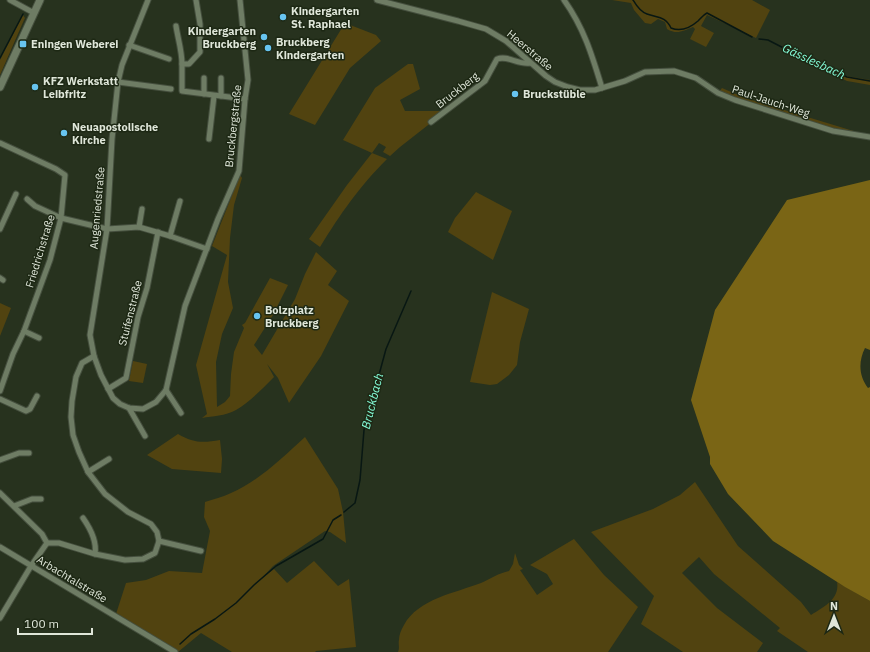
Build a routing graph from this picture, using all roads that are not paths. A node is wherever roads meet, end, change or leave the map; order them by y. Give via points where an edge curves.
1 (10, 0) edge
2 (40, 0) edge
3 (148, 0) edge
4 (196, 0) edge
5 (240, 0) edge
6 (377, 0) edge
7 (564, 0) edge
8 (34, 13) junction
9 (176, 26) dead end
10 (129, 45) junction
11 (169, 59) dead end
12 (530, 63) junction
13 (182, 64) junction
14 (204, 78) dead end
15 (221, 78) dead end
16 (118, 82) junction
17 (0, 87) edge
18 (602, 88) junction
19 (171, 89) dead end
20 (204, 94) junction
21 (214, 96) junction
22 (221, 96) junction
23 (245, 99) junction
24 (431, 122) dead end
25 (870, 137) edge
26 (209, 138) dead end
27 (0, 143) edge
28 (16, 194) dead end
29 (27, 199) dead end
30 (180, 201) dead end
31 (142, 209) dead end
32 (61, 218) junction
33 (139, 227) junction
34 (107, 228) junction
35 (0, 229) edge
36 (158, 232) junction
37 (170, 236) junction
38 (207, 249) junction
39 (24, 331) junction
40 (39, 338) dead end
41 (94, 356) junction
42 (108, 389) junction
43 (166, 390) junction
44 (0, 391) edge
45 (37, 396) dead end
46 (0, 399) edge
47 (129, 408) junction
48 (181, 413) dead end
49 (145, 436) dead end
50 (29, 453) dead end
51 (109, 459) dead end
52 (0, 460) edge
53 (88, 472) junction
54 (0, 493) edge
55 (41, 498) dead end
56 (14, 506) junction
57 (83, 518) dead end
58 (159, 541) junction
59 (47, 543) junction
60 (0, 548) edge
61 (201, 551) dead end
62 (94, 554) junction
63 (31, 566) junction
64 (0, 618) edge
65 (175, 652) edge

1 - 8 street
2 - 8 main road
3 - 10 street, Augenriedstraße
4 - 13 street via 200,24 200,52 189,64
5 - 23 street, Bruckbergstraße via 248,80
6 - 12 street, Heerstraße via 486,29 506,41
7 - 18 street via 585,35
8 - 17 main road
9 - 13 street
10 - 11 street
10 - 16 street, Augenriedstraße
12 - 18 street, Heerstraße via 562,85 580,90
12 - 24 street, Bruckberg via 521,63 505,57 497,59 485,82
13 - 20 street via 182,91
14 - 20 street
15 - 22 street
16 - 19 street
16 - 34 street, Augenriedstraße
18 - 25 street, Paul-Jauch-Weg via 645,72 674,71 696,78 734,100 833,131
20 - 21 street
21 - 22 street
21 - 26 street
22 - 23 street
23 - 38 street, Bruckbergstraße via 239,172
27 - 32 street, Friedrichstraße via 56,169 65,176
28 - 35 street
29 - 32 street via 35,206
30 - 37 street
31 - 33 street
32 - 34 street
32 - 39 street, Friedrichstraße via 50,260
33 - 34 street
33 - 36 street
34 - 41 street, Augenriedstraße via 90,335
36 - 37 street
36 - 42 street, Stuifenstraße via 126,378
37 - 38 street
38 - 43 street via 184,306
39 - 40 street
39 - 44 street, Friedrichstraße
41 - 42 street, Augenriedstraße
41 - 53 street via 82,363 76,377 71,417 73,435
42 - 47 street, Augenriedstraße via 113,398
43 - 47 street via 156,402 143,409
43 - 48 street
45 - 46 street via 28,410
47 - 49 street, Augenriedstraße
50 - 52 street via 19,453
51 - 53 street
53 - 58 street via 105,494 128,512 152,524
54 - 56 street
55 - 56 street
56 - 59 street via 42,534
57 - 62 street via 95,545
58 - 61 street
58 - 62 street via 155,553 143,559 125,560
59 - 62 street via 59,543
59 - 63 street
60 - 63 street, Arbachtalstraße
63 - 64 street
63 - 65 street, Arbachtalstraße

